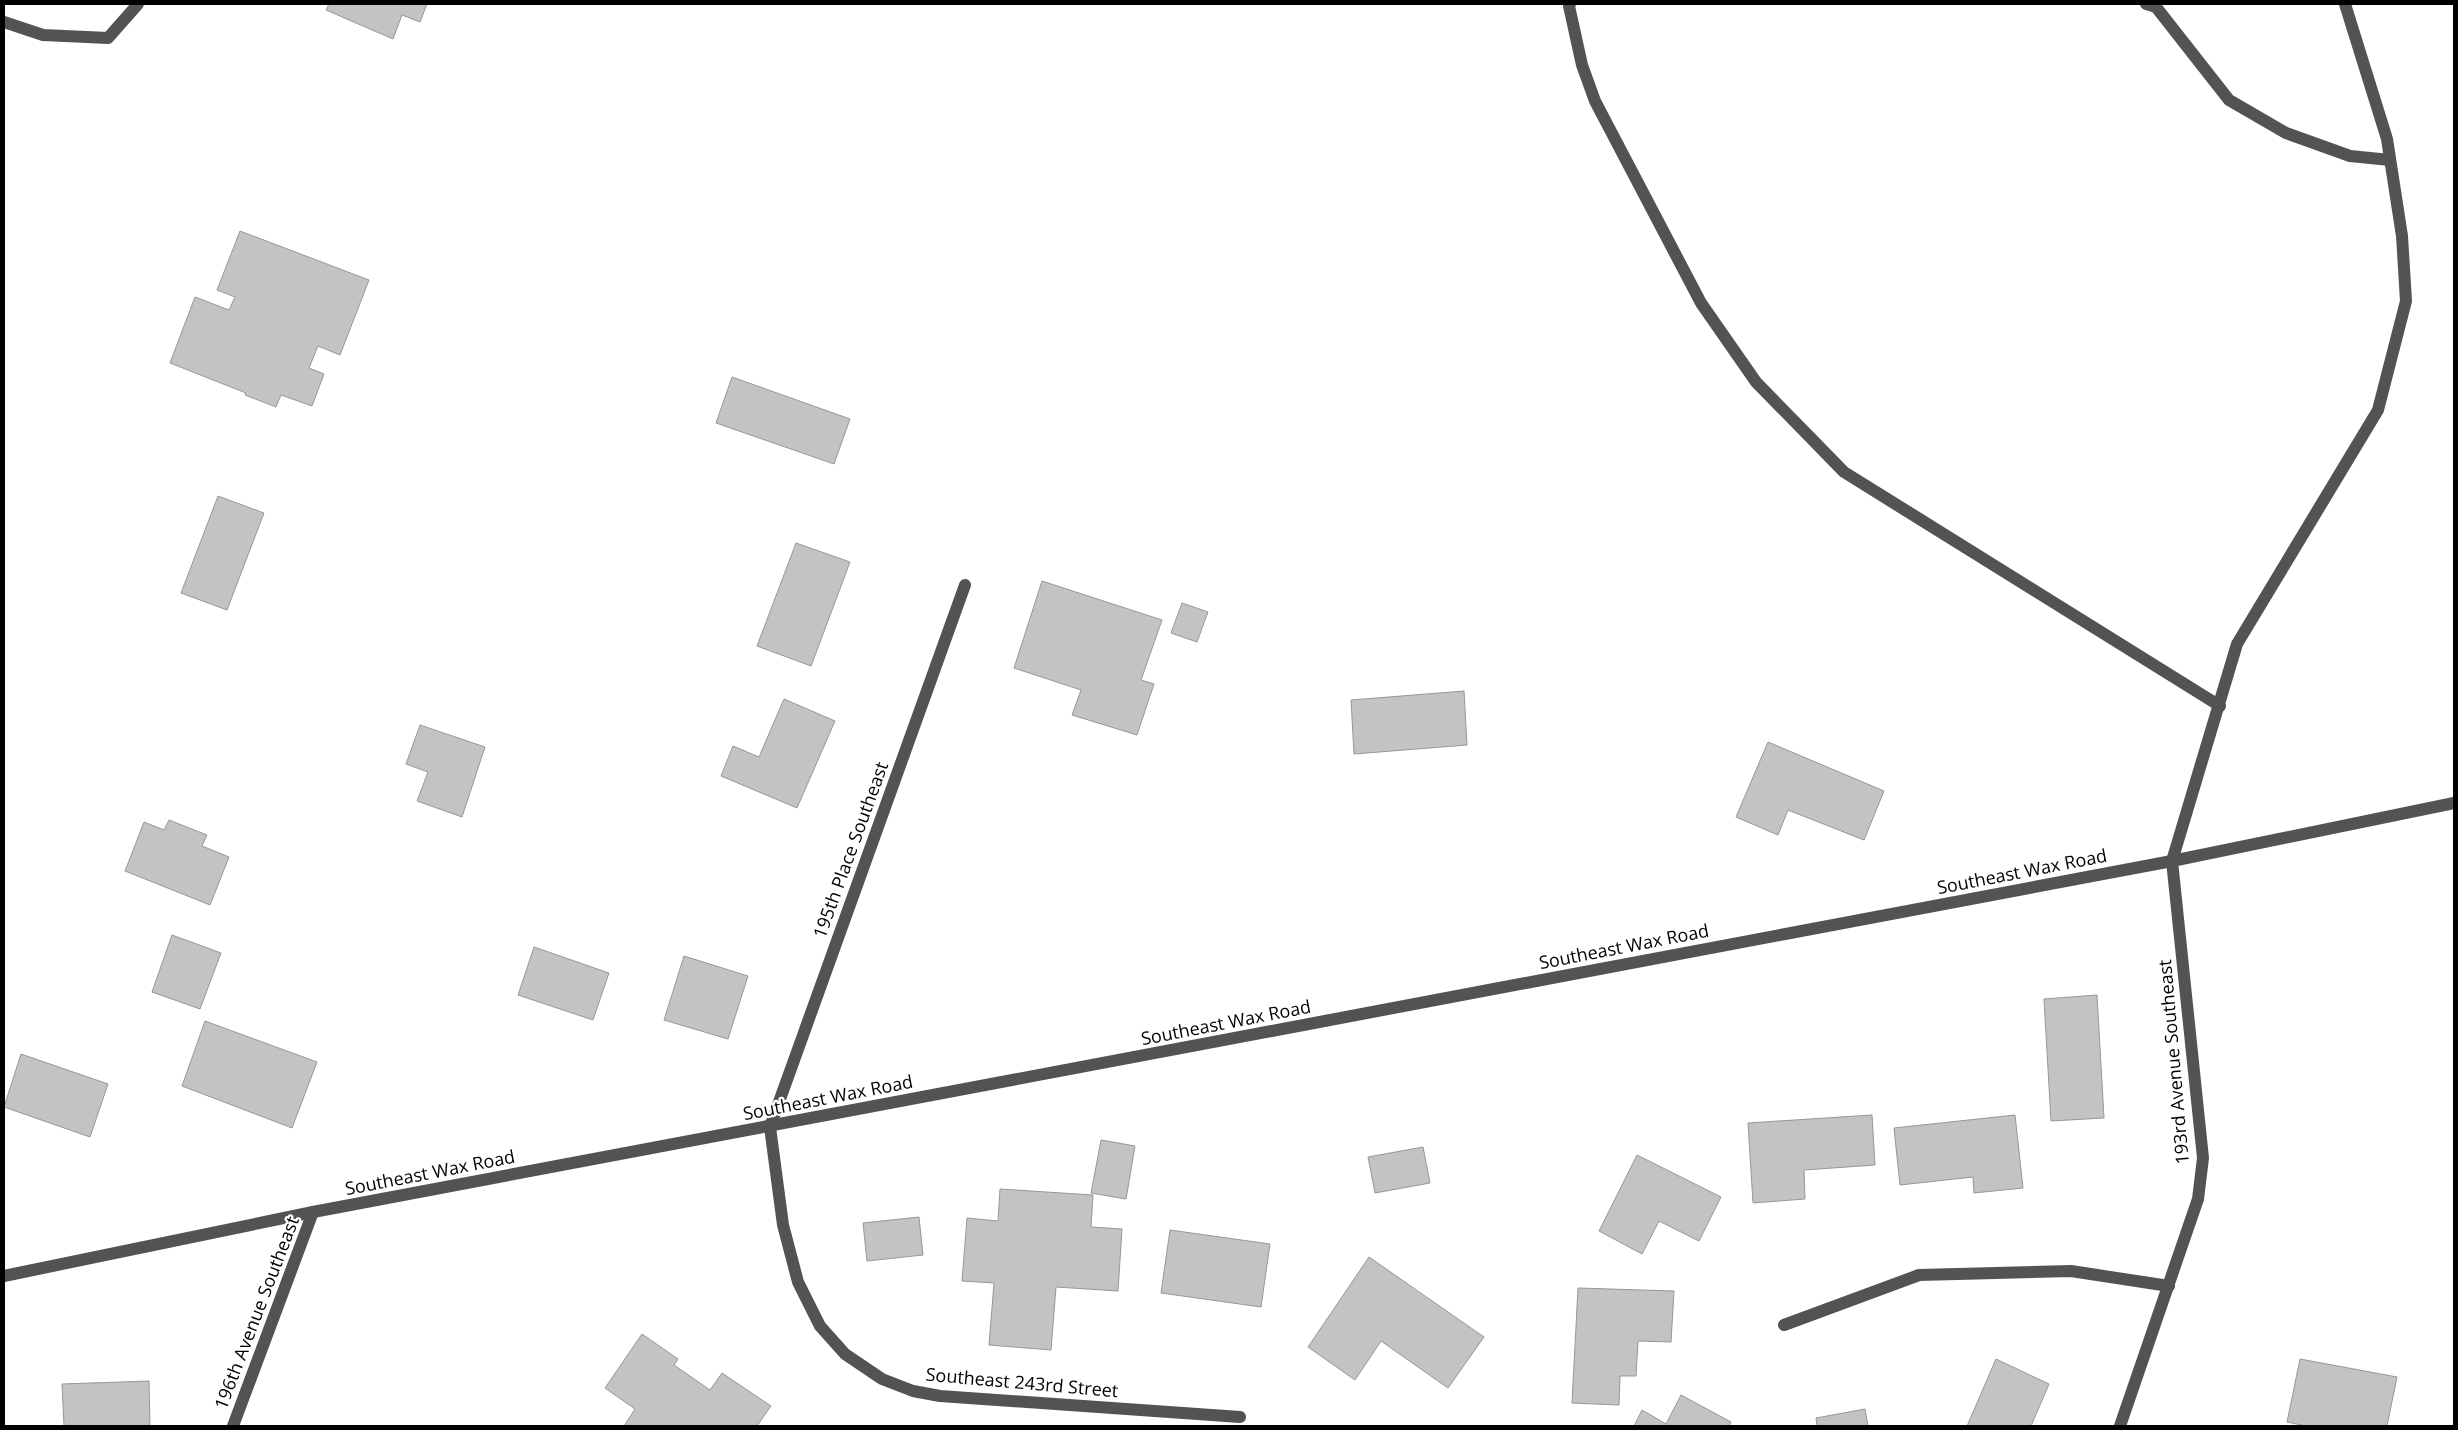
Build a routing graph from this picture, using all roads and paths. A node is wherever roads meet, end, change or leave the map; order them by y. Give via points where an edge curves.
1 (138, 4) edge
2 (1570, 4) edge
3 (2146, 4) edge
4 (2345, 4) edge
5 (4, 22) edge
6 (2390, 160) junction
7 (965, 585) dead end
8 (2220, 706) junction
9 (2454, 803) edge
10 (2172, 861) junction
11 (770, 1127) junction
12 (313, 1212) junction
13 (4, 1276) edge
14 (2169, 1286) junction
15 (1784, 1325) dead end
16 (1240, 1417) dead end
17 (233, 1426) edge
18 (2120, 1426) edge

1 - 5 street via 108,38 43,35
2 - 8 street via 1582,65 1595,101 1701,303 1756,382 1844,472
3 - 6 street via 2156,7 2229,100 2286,133 2350,156
4 - 6 street via 2387,139
6 - 8 street via 2402,236 2406,301 2378,410 2237,644
7 - 11 street, 195th Place Southeast
8 - 10 street
9 - 10 street, Southeast Wax Road
10 - 11 street, Southeast Wax Road
10 - 14 street, 193rd Avenue Southeast via 2203,1158 2198,1199
11 - 12 street, Southeast Wax Road
11 - 16 street, Southeast 243rd Street via 783,1225 798,1282 820,1326 845,1354 882,1379 913,1391 940,1396
12 - 13 street, Southeast Wax Road
12 - 17 street, 196th Avenue Southeast
14 - 15 street via 2071,1271 1919,1275
14 - 18 street, 193rd Avenue Southeast

